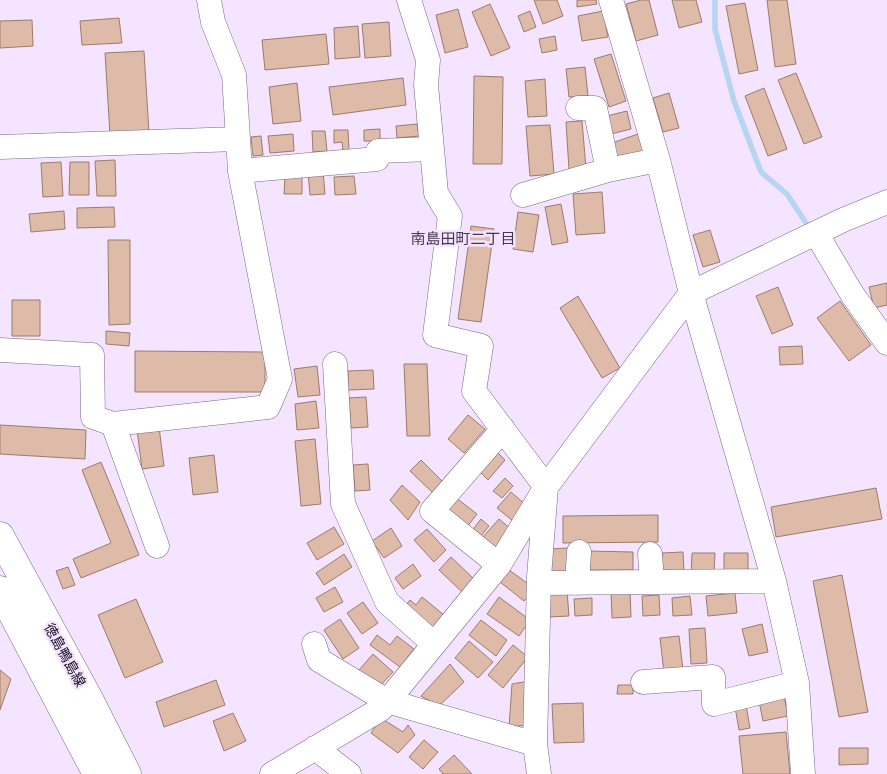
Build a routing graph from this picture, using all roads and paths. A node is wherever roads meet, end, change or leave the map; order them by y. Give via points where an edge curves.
1 (209, 0) edge
2 (611, 0) edge
3 (416, 1) edge
4 (578, 108) dead end
5 (238, 139) junction
6 (0, 147) edge
7 (432, 149) junction
8 (658, 160) junction
9 (608, 170) junction
10 (240, 171) junction
11 (523, 196) dead end
12 (887, 202) edge
13 (816, 233) junction
14 (691, 293) junction
15 (887, 343) edge
16 (0, 350) edge
17 (335, 364) dead end
18 (113, 424) junction
19 (503, 429) junction
20 (546, 487) junction
21 (0, 536) edge
22 (157, 546) dead end
23 (579, 552) dead end
24 (650, 554) dead end
25 (498, 565) junction
26 (774, 581) junction
27 (652, 582) junction
28 (539, 583) junction
29 (577, 583) junction
30 (0, 590) edge
31 (314, 644) dead end
32 (434, 644) junction
33 (643, 682) dead end
34 (796, 684) junction
35 (387, 701) junction
36 (535, 744) junction
37 (315, 748) junction
38 (97, 774) edge
39 (128, 774) edge
40 (272, 774) edge
41 (349, 774) edge
42 (539, 774) edge
43 (803, 774) edge

1 - 5 street via 213,22 234,74
2 - 8 street
3 - 7 street via 428,60 426,85
4 - 9 street via 595,108
5 - 6 street
5 - 10 street
7 - 10 street via 378,151 377,159
7 - 19 street via 436,193 450,216 435,335 481,346 474,391
8 - 9 street
8 - 14 street
9 - 11 street
10 - 18 street via 280,378 268,407
12 - 13 street
13 - 14 street
13 - 15 street via 856,300
14 - 20 street
14 - 26 street
16 - 18 street via 92,355 92,417
17 - 32 street via 343,504 387,602
18 - 22 street
19 - 20 street
19 - 25 street via 432,511
20 - 25 street
20 - 28 street
21 - 39 main road, 徳島鴨島線
23 - 29 street
24 - 27 street
25 - 32 street
26 - 27 street
26 - 34 street
27 - 29 street
28 - 29 street
28 - 36 street
30 - 38 main road, 徳島鴨島線
31 - 35 street via 319,660
32 - 35 street
33 - 34 street via 713,677 714,704
34 - 43 street
35 - 36 street
35 - 37 street via 381,709
36 - 42 street
37 - 40 street
37 - 41 street

